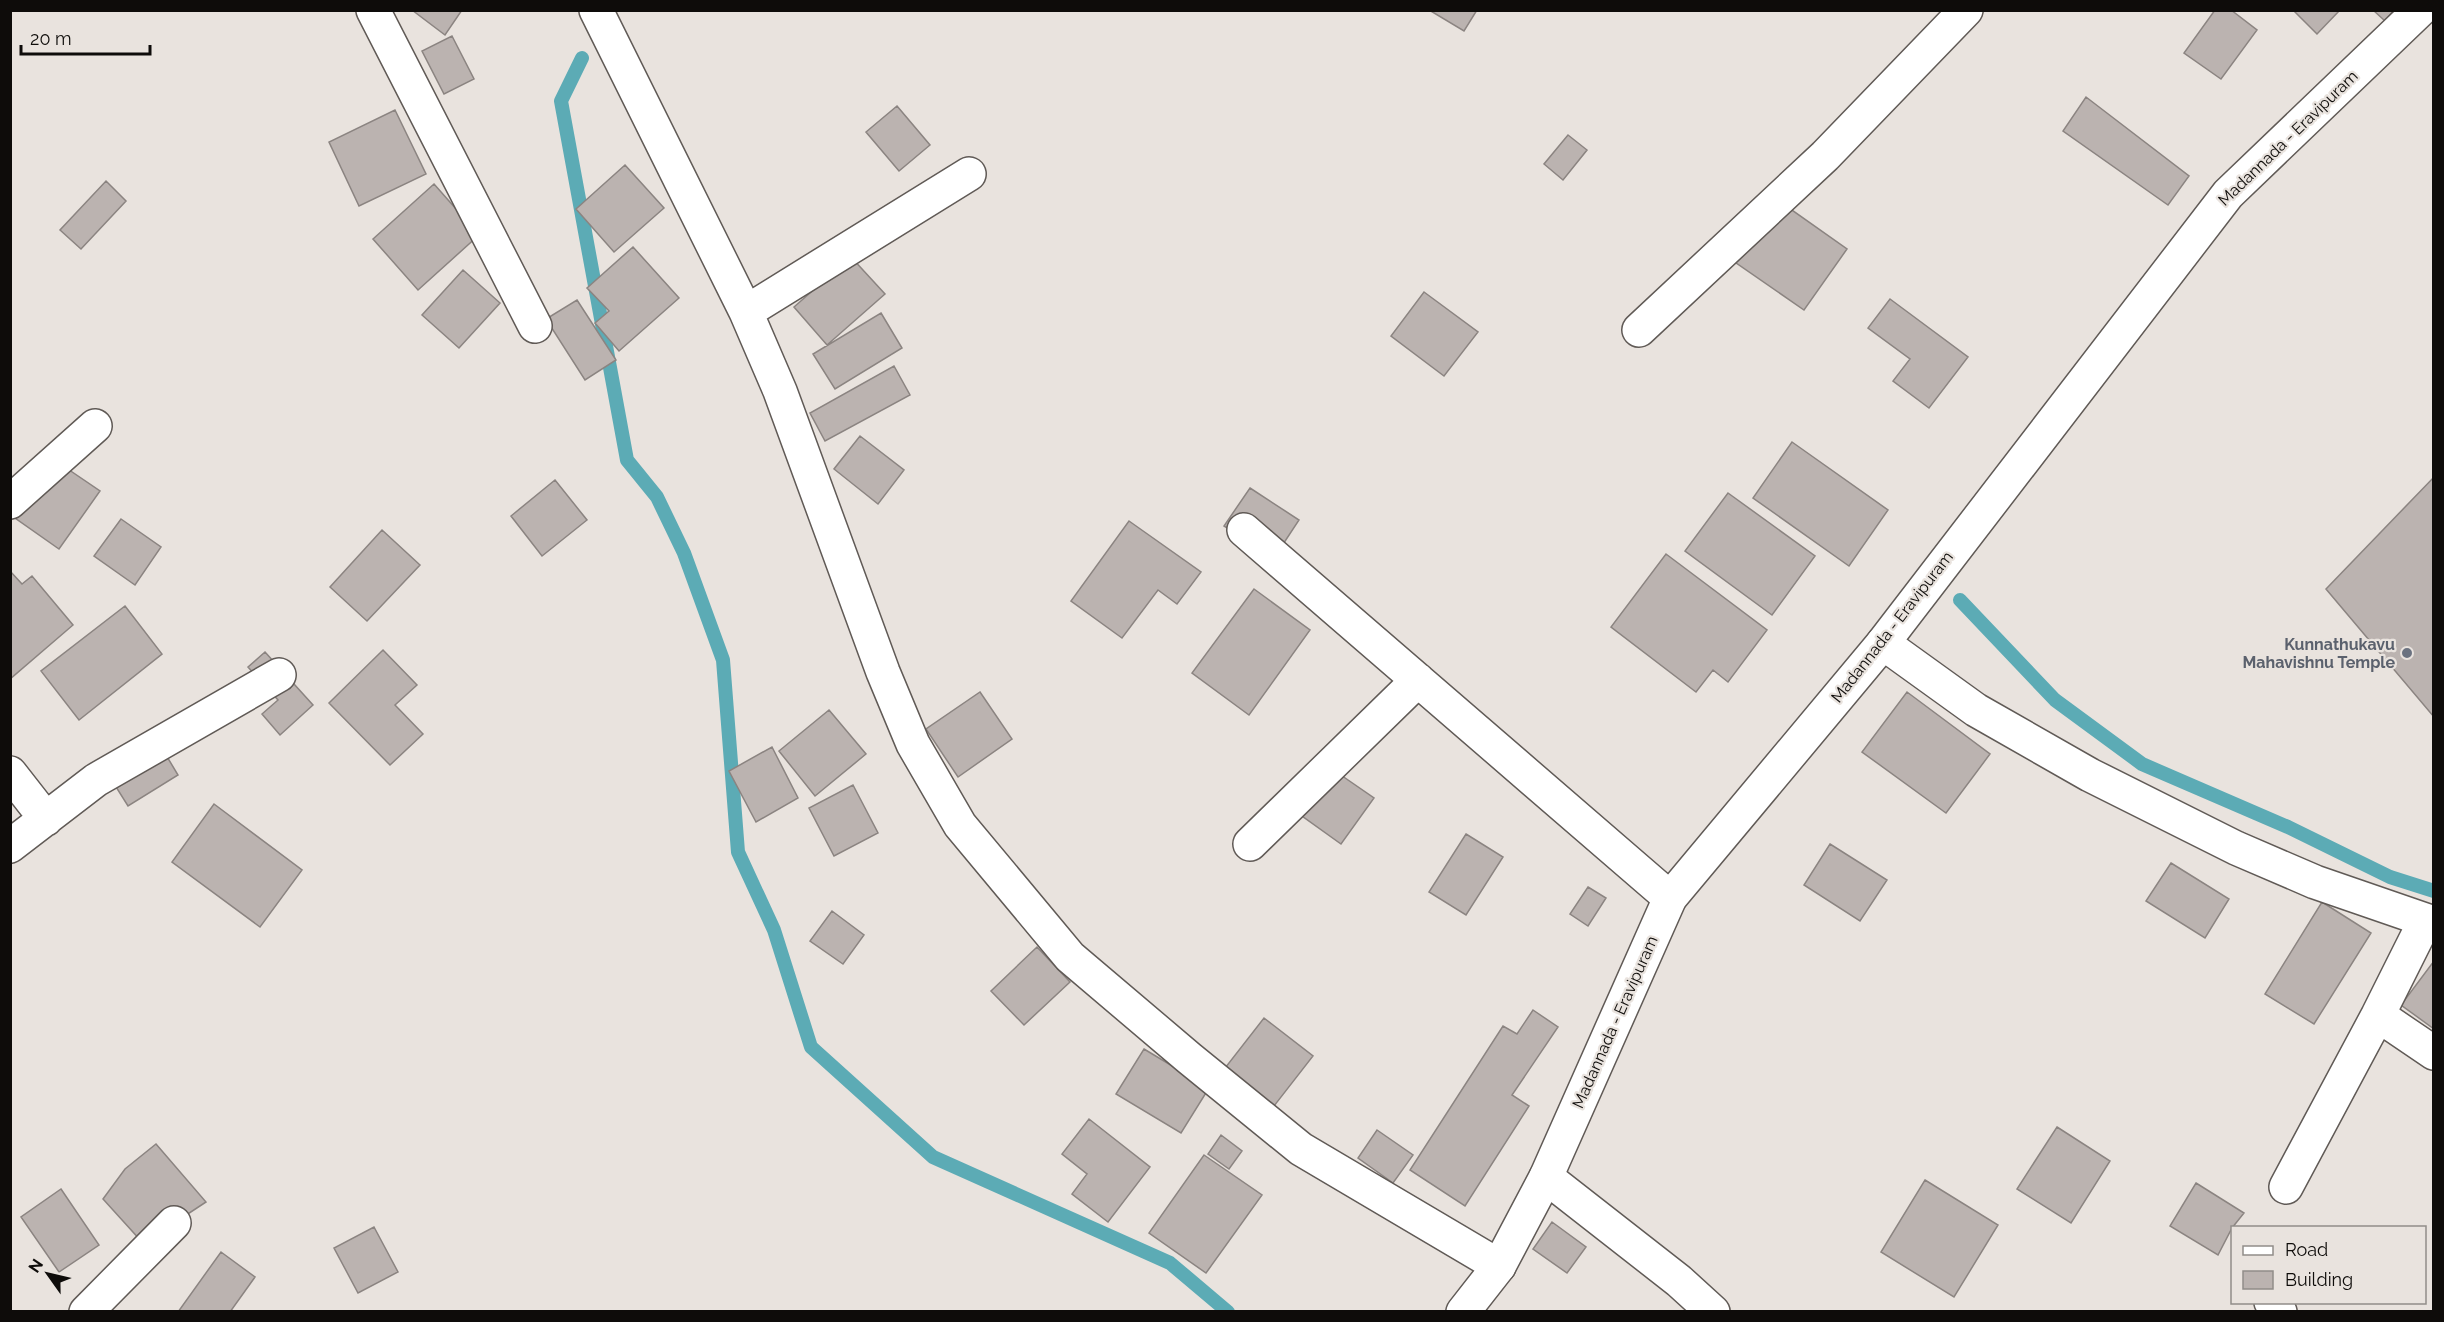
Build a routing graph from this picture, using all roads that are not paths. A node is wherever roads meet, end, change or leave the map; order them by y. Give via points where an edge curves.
1 (373, 10) edge
2 (596, 10) edge
3 (1966, 10) edge
4 (2420, 10) edge
5 (969, 174) dead end
6 (746, 312) junction
7 (535, 326) dead end
8 (1639, 330) dead end
9 (95, 426) dead end
10 (10, 502) edge
11 (1244, 530) dead end
12 (1882, 643) junction
13 (279, 675) dead end
14 (1418, 680) junction
15 (10, 773) edge
16 (46, 819) junction
17 (1250, 844) dead end
18 (10, 846) edge
19 (1670, 897) junction
20 (2429, 922) edge
21 (2378, 1015) junction
22 (2433, 1053) edge
23 (1546, 1177) junction
24 (2286, 1187) dead end
25 (174, 1223) dead end
26 (1498, 1266) junction
27 (86, 1311) edge
28 (1463, 1311) edge
29 (1713, 1311) edge

1 - 7 street
2 - 6 street
3 - 8 street via 1825,156
4 - 12 street, Madannada - Eravipuram via 2228,194
5 - 6 street
6 - 26 street via 780,392 888,682 914,744 960,825 1070,957 1189,1058 1301,1149
9 - 10 street
11 - 14 street
12 - 19 street, Madannada - Eravipuram
12 - 20 street via 1976,710 2090,775 2236,848 2315,882
13 - 16 street via 96,780
14 - 17 street
14 - 19 street
15 - 16 street
16 - 18 street
19 - 23 street, Madannada - Eravipuram
20 - 21 street
21 - 22 street
21 - 24 street
23 - 26 street, Madannada - Eravipuram
23 - 29 street
25 - 27 street
26 - 28 street, Madannada - Eravipuram

